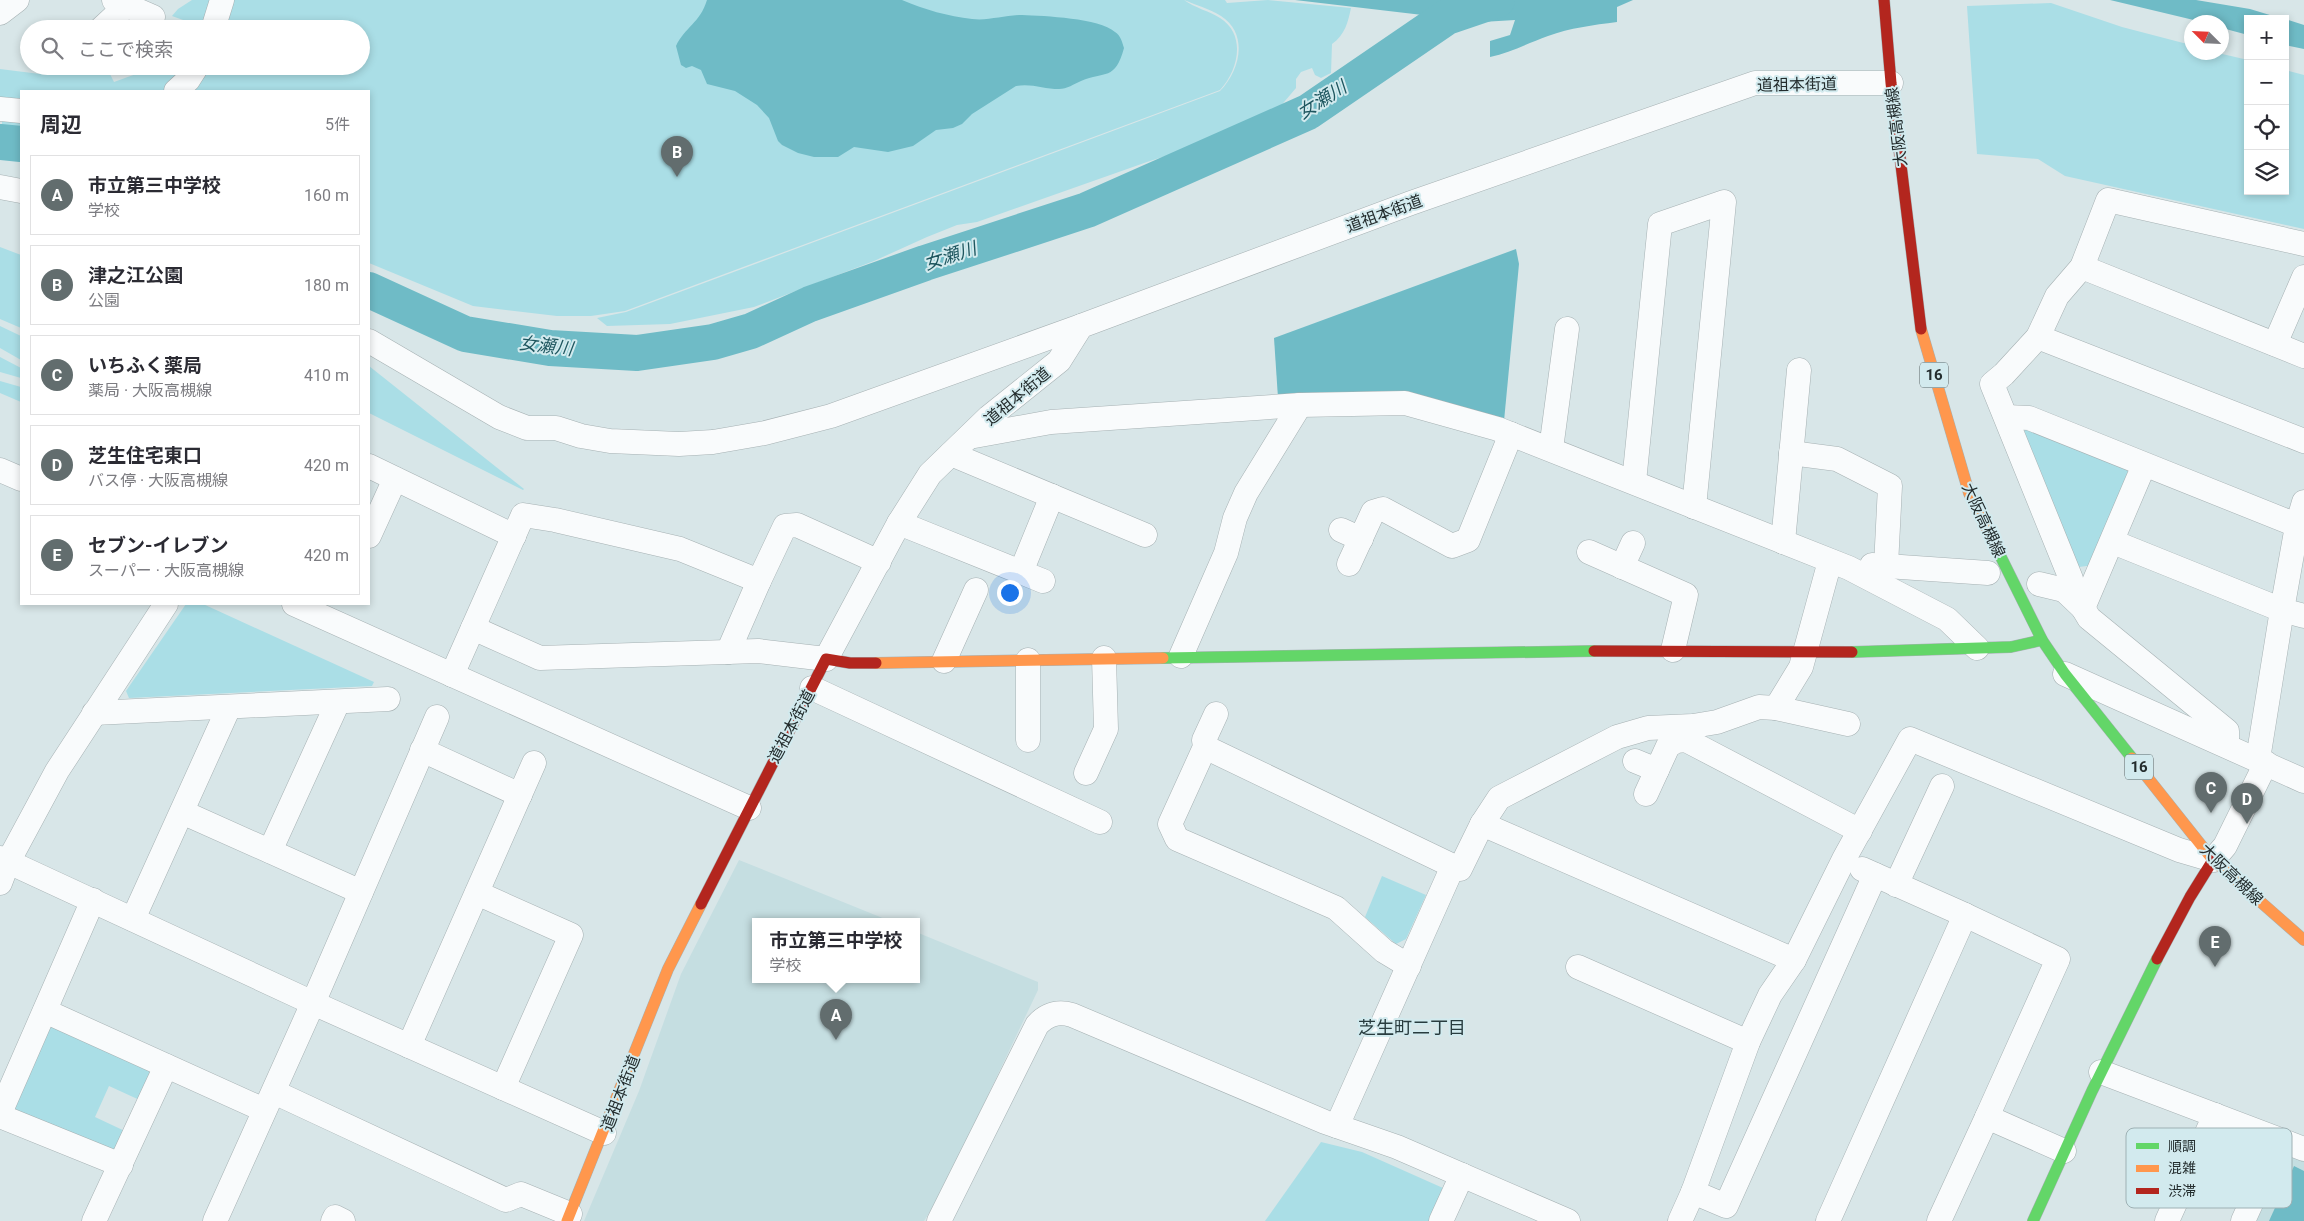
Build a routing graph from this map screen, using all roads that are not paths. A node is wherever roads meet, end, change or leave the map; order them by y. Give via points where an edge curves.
1 (17, 0) edge
2 (222, 0) edge
3 (1884, 0) edge
4 (121, 3) edge
5 (0, 13) edge
6 (154, 17) dead end
7 (107, 20) edge
8 (216, 20) edge
9 (191, 75) edge
10 (1891, 83) junction
11 (177, 90) edge
12 (0, 108) edge
13 (20, 111) edge
14 (0, 187) edge
15 (20, 192) edge
16 (2304, 244) edge
17 (2082, 267) junction
18 (2304, 276) edge
19 (1081, 326) junction
20 (1567, 329) dead end
21 (2038, 337) junction
22 (370, 342) edge
23 (2275, 344) junction
24 (2304, 356) edge
25 (1799, 370) dead end
26 (1300, 405) junction
27 (2006, 417) junction
28 (1511, 434) junction
29 (969, 436) junction
30 (2304, 441) edge
31 (1551, 449) junction
32 (1791, 453) junction
33 (951, 454) junction
34 (2144, 465) junction
35 (370, 466) edge
36 (0, 470) edge
37 (20, 479) edge
38 (395, 479) junction
39 (1634, 482) junction
40 (1052, 496) junction
41 (2304, 502) edge
42 (1694, 507) junction
43 (899, 523) junction
44 (2301, 527) edge
45 (370, 534) edge
46 (1145, 535) dead end
47 (514, 536) junction
48 (1782, 542) junction
49 (2113, 542) junction
50 (1633, 543) dead end
51 (1589, 552) dead end
52 (879, 562) junction
53 (1349, 564) dead end
54 (1840, 564) junction
55 (1886, 566) junction
56 (1622, 567) junction
57 (1021, 572) junction
58 (1988, 573) dead end
59 (759, 581) junction
60 (1043, 581) dead end
61 (2040, 584) dead end
62 (976, 590) dead end
63 (2064, 590) junction
64 (165, 605) edge
65 (299, 605) edge
66 (2083, 608) junction
67 (334, 612) edge
68 (2293, 613) edge
69 (473, 628) junction
70 (2042, 640) junction
71 (1977, 648) junction
72 (1673, 650) junction
73 (728, 652) junction
74 (1805, 653) junction
75 (1181, 656) junction
76 (1104, 658) junction
77 (826, 659) junction
78 (1028, 660) junction
79 (944, 662) junction
80 (2065, 674) junction
81 (452, 675) junction
82 (812, 688) junction
83 (388, 699) dead end
84 (338, 702) junction
85 (229, 706) junction
86 (1776, 708) junction
87 (94, 713) junction
88 (1216, 714) dead end
89 (437, 717) dead end
90 (1848, 724) dead end
91 (1028, 740) dead end
92 (2227, 745) junction
93 (1205, 747) junction
94 (422, 750) junction
95 (1636, 761) dead end
96 (2262, 761) junction
97 (534, 763) dead end
98 (1657, 770) junction
99 (1086, 773) dead end
100 (2304, 781) edge
101 (1942, 786) dead end
102 (1646, 794) dead end
103 (520, 795) junction
104 (749, 808) junction
105 (182, 812) junction
106 (1100, 822) dead end
107 (1482, 824) junction
108 (1860, 831) junction
109 (270, 851) junction
110 (1844, 859) junction
111 (2212, 860) junction
112 (1452, 866) junction
113 (3, 868) edge
114 (1885, 880) junction
115 (361, 892) junction
116 (477, 893) junction
117 (93, 900) junction
118 (1965, 915) junction
119 (134, 919) junction
120 (2304, 940) edge
121 (1794, 960) junction
122 (1409, 966) junction
123 (1578, 967) dead end
124 (313, 1003) junction
125 (45, 1011) junction
126 (1748, 1042) junction
127 (409, 1046) junction
128 (166, 1066) junction
129 (2101, 1072) junction
130 (503, 1088) junction
131 (269, 1101) junction
132 (0, 1114) edge
133 (2215, 1115) junction
134 (1987, 1118) junction
135 (1337, 1126) junction
136 (2209, 1128) edge
137 (2249, 1128) edge
138 (604, 1133) junction
139 (2292, 1144) edge
140 (2304, 1149) edge
141 (2064, 1151) junction
142 (121, 1165) junction
143 (1462, 1175) junction
144 (1693, 1192) junction
145 (2173, 1208) edge
146 (2249, 1208) edge
147 (569, 1218) edge
148 (94, 1221) edge
149 (215, 1221) edge
150 (333, 1221) edge
151 (343, 1221) edge
152 (939, 1221) edge
153 (1441, 1221) edge
154 (1568, 1221) edge
155 (1680, 1221) edge
156 (1828, 1221) edge
157 (1939, 1221) edge
158 (2033, 1221) edge
159 (2167, 1221) edge
160 (2243, 1221) edge

1 - 5 street
2 - 8 street
3 - 10 street, 大阪高槻線 / 16
4 - 6 street
4 - 7 street
9 - 11 street
10 - 19 street, 道祖本街道 via 1754,83 1411,203
10 - 70 street, 大阪高槻線 / 16 via 1921,332 1969,493
12 - 13 street
14 - 15 street
16 - 17 street via 2108,200
17 - 21 street via 2057,296
17 - 23 street
18 - 23 street
19 - 22 street via 815,421 713,442 679,444 610,441 556,428 527,428 499,417
19 - 29 street, 道祖本街道 via 1059,361
20 - 31 street
21 - 27 street via 1992,384
21 - 30 street
23 - 24 street
25 - 32 street
26 - 28 street via 1405,403
26 - 29 street via 1051,422
26 - 75 street via 1246,493 1235,518 1226,553
27 - 34 street via 2029,418
27 - 63 street via 2071,579
28 - 31 street
28 - 53 street via 1468,540 1452,546 1382,509 1373,512 1351,534
29 - 33 street, 道祖本街道
31 - 39 street
32 - 48 street
32 - 55 street via 1837,459 1890,486
33 - 40 street
33 - 43 street, 道祖本街道 via 930,474
34 - 44 street
34 - 49 street
35 - 38 street
36 - 37 street
38 - 45 street
38 - 47 street
39 - 42 street
39 - 42 street via 1660,224 1724,202
40 - 46 street
40 - 57 street
41 - 44 street
42 - 48 street
43 - 52 street, 道祖本街道
43 - 57 street
44 - 68 street
47 - 59 street via 523,515 556,520 680,548
47 - 69 street
48 - 54 street
49 - 66 street
49 - 68 street
50 - 56 street
51 - 56 street
52 - 59 street via 798,525 785,526
52 - 77 street, 道祖本街道
54 - 55 street
54 - 71 street via 1948,619
54 - 74 street
55 - 58 street
56 - 72 street via 1686,595
57 - 60 street
59 - 73 street
61 - 63 street
62 - 79 street
63 - 66 street
64 - 87 street
65 - 67 street
66 - 92 street via 2088,618 2227,731
67 - 81 street
68 - 96 street
69 - 73 street via 540,658
69 - 81 street
70 - 71 street via 2011,647
70 - 80 street, 大阪高槻線 / 16
71 - 74 street
72 - 74 street
72 - 75 street
73 - 77 street via 758,651
74 - 86 street
75 - 76 street
76 - 78 street
76 - 99 street via 1106,729
77 - 79 street via 850,663
77 - 82 street, 道祖本街道
78 - 79 street
78 - 91 street
80 - 92 street
80 - 111 street, 大阪高槻線 / 16
81 - 104 street
82 - 104 street, 道祖本街道
82 - 106 street
83 - 84 street
84 - 85 street
84 - 109 street
85 - 87 street
85 - 105 street
86 - 90 street
86 - 107 street via 1759,707 1717,722 1648,728 1617,737 1499,798
87 - 113 street via 57,771
88 - 93 street via 1204,740
89 - 94 street
92 - 96 street
93 - 112 street
93 - 122 street via 1170,824 1177,840 1336,908 1384,951
94 - 103 street
94 - 115 street
95 - 98 street
96 - 100 street
96 - 111 street via 2225,846
97 - 103 street
98 - 102 street
98 - 108 street via 1668,746 1676,740 1686,740
101 - 114 street
103 - 116 street
104 - 138 street, 道祖本街道 via 668,968
105 - 109 street
105 - 119 street
107 - 112 street via 1460,869
107 - 121 street
108 - 110 street
108 - 111 street via 1910,739 2179,850
109 - 115 street
110 - 114 street
110 - 121 street
111 - 120 street, 大阪高槻線 / 16
111 - 129 street via 2194,888
112 - 122 street
113 - 117 street
114 - 118 street
114 - 144 street via 1726,1206
115 - 124 street
116 - 127 street
116 - 130 street via 571,935
117 - 119 street
117 - 125 street
118 - 134 street via 2058,959
118 - 156 street
119 - 124 street
121 - 126 street via 1770,994
122 - 135 street
123 - 126 street
124 - 127 street
124 - 131 street
125 - 128 street
125 - 132 street
126 - 144 street
127 - 130 street
128 - 131 street
128 - 142 street
129 - 133 street
129 - 141 street
130 - 138 street
131 - 147 street via 506,1200 521,1194
131 - 149 street
132 - 142 street
133 - 136 street
133 - 137 street
134 - 141 street
134 - 157 street
135 - 143 street
135 - 152 street via 1072,1015 1056,1013 1037,1025
138 - 147 street, 道祖本街道
139 - 140 street
141 - 158 street
142 - 148 street
143 - 153 street
143 - 154 street
144 - 155 street
145 - 159 street
146 - 160 street
150 - 151 street via 335,1218

